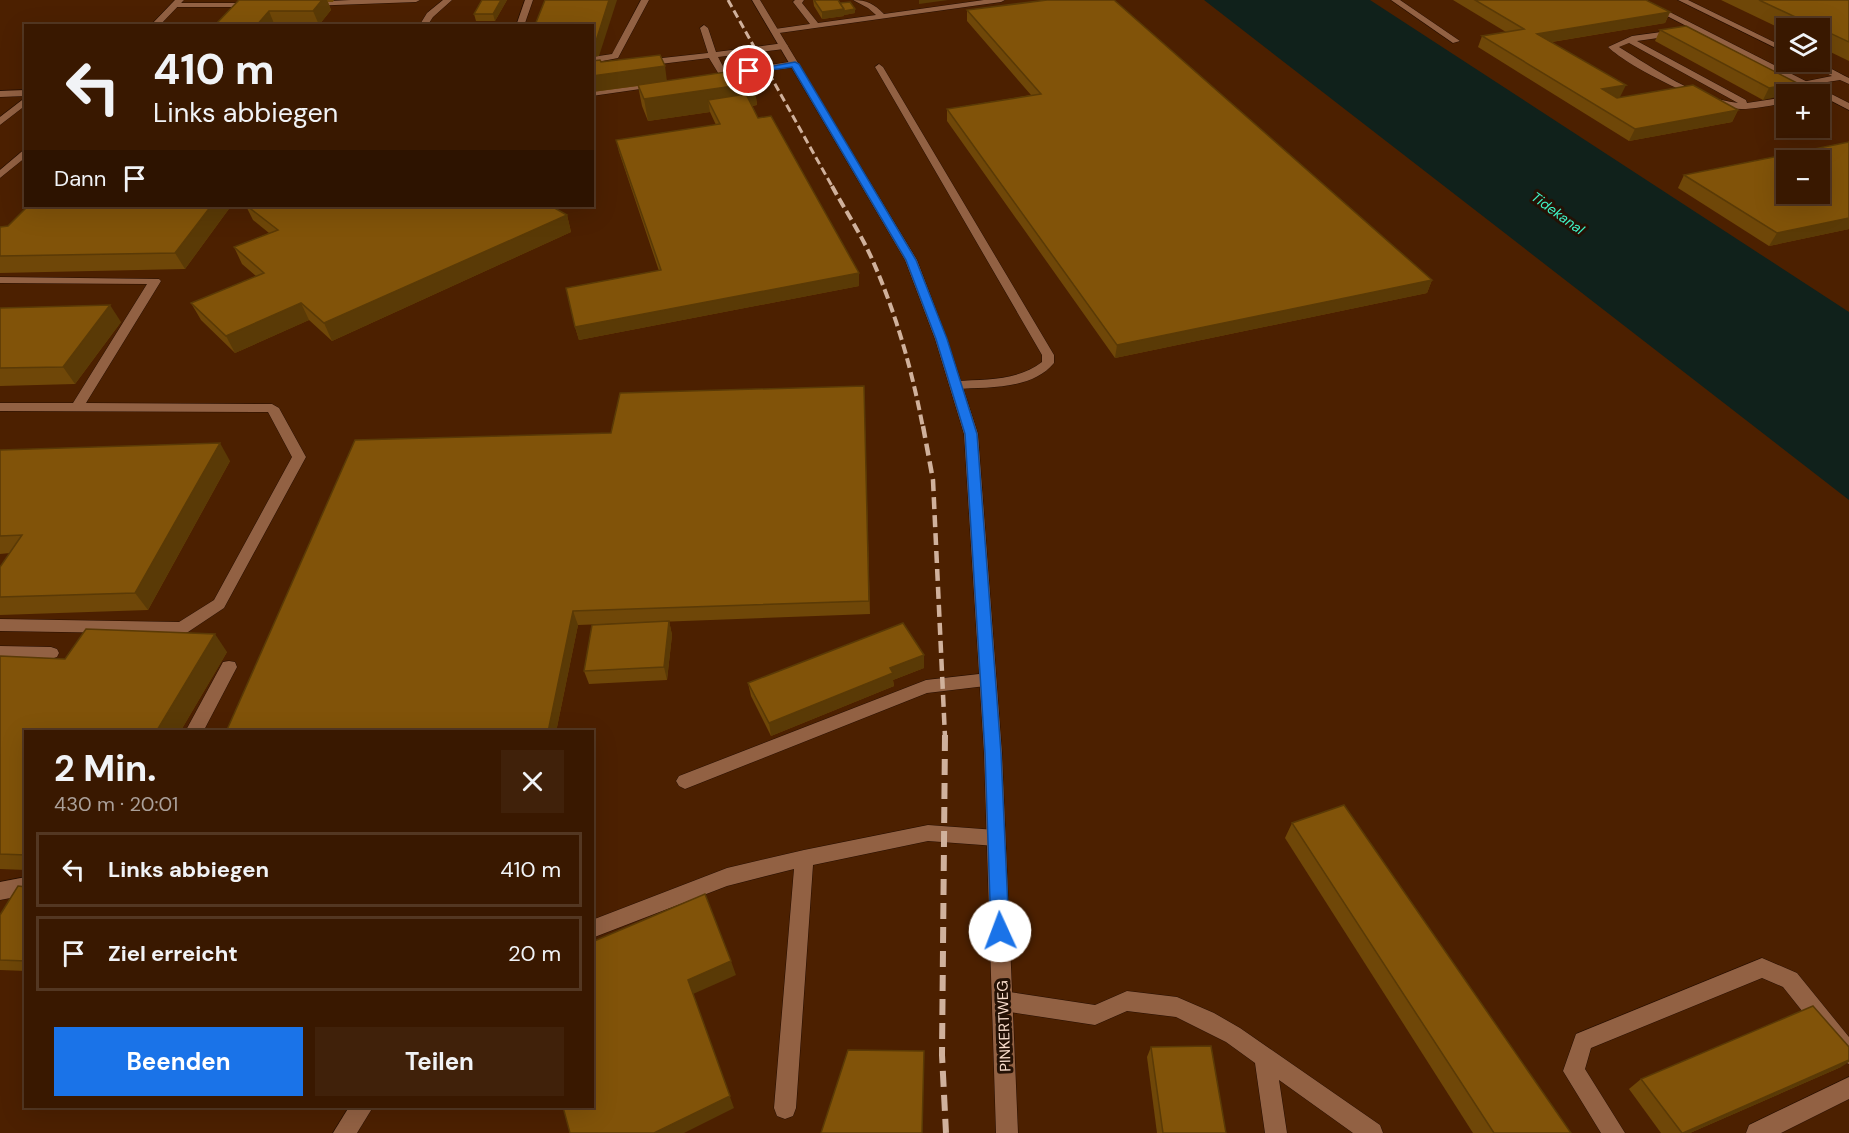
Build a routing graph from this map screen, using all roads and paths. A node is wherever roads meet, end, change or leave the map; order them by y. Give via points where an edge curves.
1 (416, 0) edge
2 (448, 0) edge
3 (529, 0) edge
4 (645, 0) edge
5 (756, 0) edge
6 (800, 0) edge
7 (857, 0) edge
8 (1001, 0) edge
9 (1395, 0) edge
10 (1640, 0) edge
11 (1682, 0) edge
12 (178, 2) edge
13 (263, 4) edge
14 (297, 4) edge
15 (882, 17) junction
16 (156, 24) edge
17 (424, 24) edge
18 (521, 24) edge
19 (816, 27) junction
20 (704, 28) dead end
21 (1698, 30) junction
22 (776, 32) junction
23 (1629, 40) junction
24 (1456, 41) dead end
25 (784, 46) junction
26 (1776, 46) edge
27 (712, 54) junction
28 (594, 60) edge
29 (637, 64) edge
30 (795, 64) junction
31 (879, 67) dead end
32 (604, 68) edge
33 (594, 70) edge
34 (1830, 72) edge
35 (723, 74) junction
36 (711, 76) edge
37 (1845, 79) edge
38 (663, 83) edge
39 (1805, 84) joint
40 (24, 93) edge
41 (594, 93) edge
42 (0, 94) edge
43 (1830, 99) edge
44 (1776, 101) edge
45 (24, 102) edge
46 (1749, 105) junction
47 (1849, 107) edge
48 (0, 122) edge
49 (24, 153) edge
50 (0, 175) edge
51 (0, 279) edge
52 (956, 385) junction
53 (0, 407) edge
54 (77, 407) junction
55 (0, 625) edge
56 (0, 652) edge
57 (51, 653) dead end
58 (229, 667) dead end
59 (988, 680) junction
60 (195, 730) edge
61 (685, 781) dead end
62 (996, 838) junction
63 (804, 858) junction
64 (24, 886) edge
65 (0, 891) edge
66 (594, 928) edge
67 (1003, 1001) junction
68 (1849, 1054) edge
69 (1265, 1058) junction
70 (1849, 1088) edge
71 (361, 1108) edge
72 (785, 1108) dead end
73 (344, 1133) edge
74 (1008, 1133) edge
75 (1276, 1133) edge
76 (1372, 1133) edge
77 (1614, 1133) edge
78 (1758, 1133) edge

1 - 14 street
2 - 17 street
3 - 18 street
4 - 28 street via 615,56
5 - 22 street, PINKERTWEG
6 - 19 street via 796,2
7 - 15 street
8 - 15 street
9 - 24 street
10 - 21 street
11 - 26 street
12 - 13 street
12 - 16 street
15 - 19 street
19 - 22 street
20 - 27 street
21 - 23 street
21 - 39 street
22 - 25 street, PINKERTWEG
23 - 46 street
23 - 46 street via 1612,47 1702,95 1738,107
25 - 27 street
25 - 30 street, PINKERTWEG
27 - 29 street
27 - 35 street
30 - 35 street
30 - 52 street, PINKERTWEG via 911,260
31 - 52 street via 1048,355 1048,363 1029,375
32 - 33 street
34 - 37 street
35 - 36 street
37 - 39 street
38 - 41 street
40 - 42 street
43 - 47 street
44 - 46 street
45 - 48 street
49 - 50 street
51 - 54 street via 155,281
52 - 59 street, PINKERTWEG via 971,434
53 - 54 street
54 - 55 street via 272,408 299,458 219,604 182,628
56 - 57 street
58 - 60 street
59 - 61 street via 926,687
59 - 62 street, PINKERTWEG
62 - 63 street via 928,833
62 - 67 street, PINKERTWEG
63 - 66 street via 727,877
63 - 72 street
64 - 65 street
67 - 69 street via 1095,1015 1126,1001 1177,1007 1207,1020
67 - 74 street, PINKERTWEG
68 - 77 street via 1790,980 1762,968 1583,1041 1574,1071
69 - 75 street
69 - 76 street
70 - 78 street
71 - 73 street

